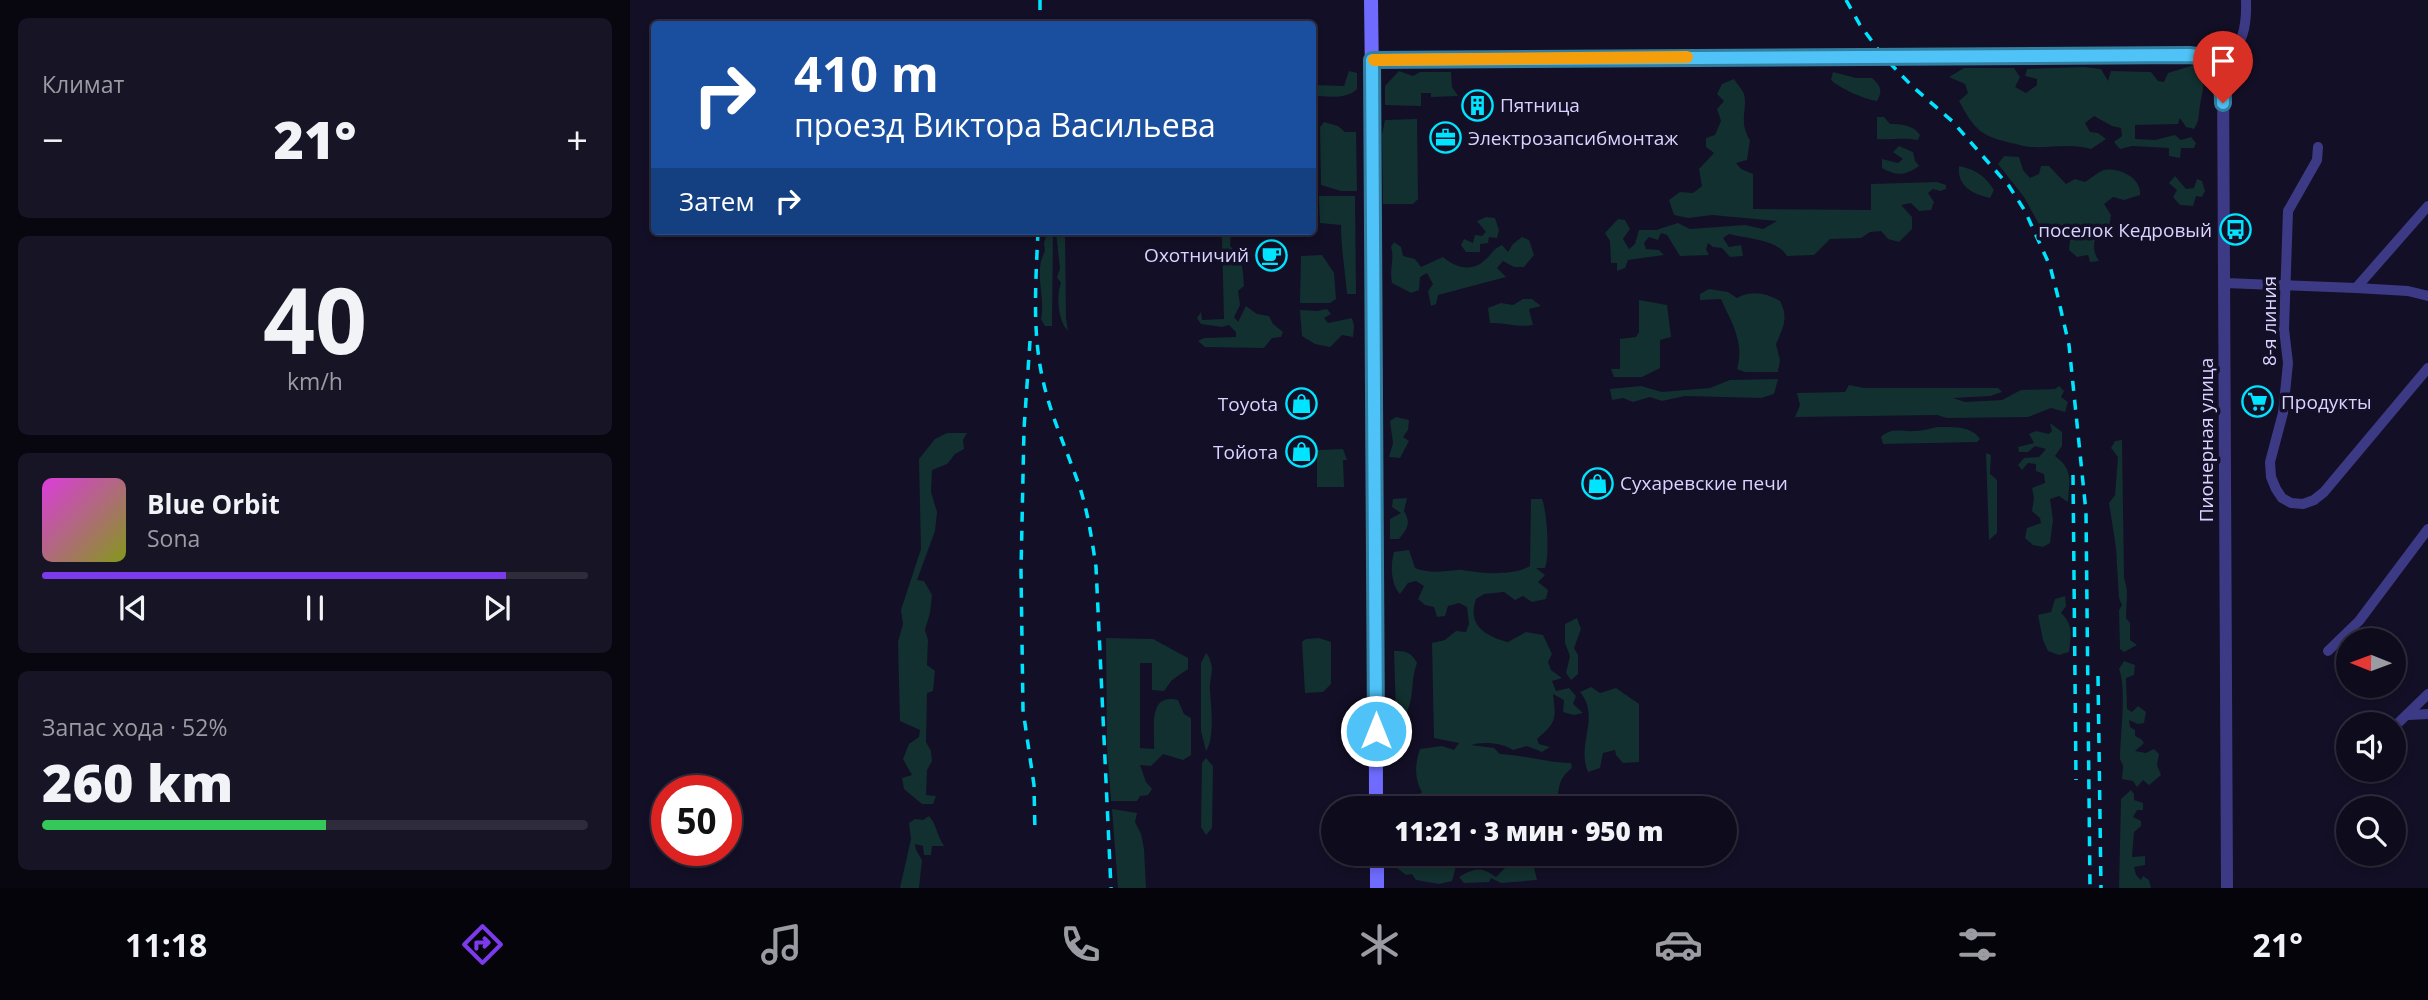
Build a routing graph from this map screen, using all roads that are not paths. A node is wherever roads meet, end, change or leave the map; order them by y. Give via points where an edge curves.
1 (1371, 0) edge
2 (2246, 0) edge
3 (1372, 60) junction
4 (2222, 64) junction
5 (2318, 147) dead end
6 (2428, 205) edge
7 (2225, 283) junction
8 (2285, 285) junction
9 (2357, 288) junction
10 (2428, 296) edge
11 (2428, 368) edge
12 (2428, 529) edge
13 (2328, 651) dead end
14 (2428, 694) edge
15 (2428, 714) edge
16 (2409, 715) junction
17 (2406, 717) edge
18 (1377, 796) edge
19 (1377, 866) edge
20 (1377, 888) edge
21 (2227, 888) edge

1 - 3 main road
2 - 4 street via 2243,36
3 - 4 street via 2169,54 2206,57
3 - 18 main road
4 - 7 street, Пионерная улица
5 - 8 street, 8-я линия via 2318,160 2288,211
6 - 9 street
7 - 8 street
7 - 21 street, Пионерная улица
8 - 9 street
8 - 11 street, 8-я линия via 2288,363 2283,413 2270,462 2271,477 2282,498 2303,504 2324,492
9 - 10 street
12 - 13 street via 2358,621
14 - 16 street
15 - 16 street
16 - 17 street
19 - 20 main road

